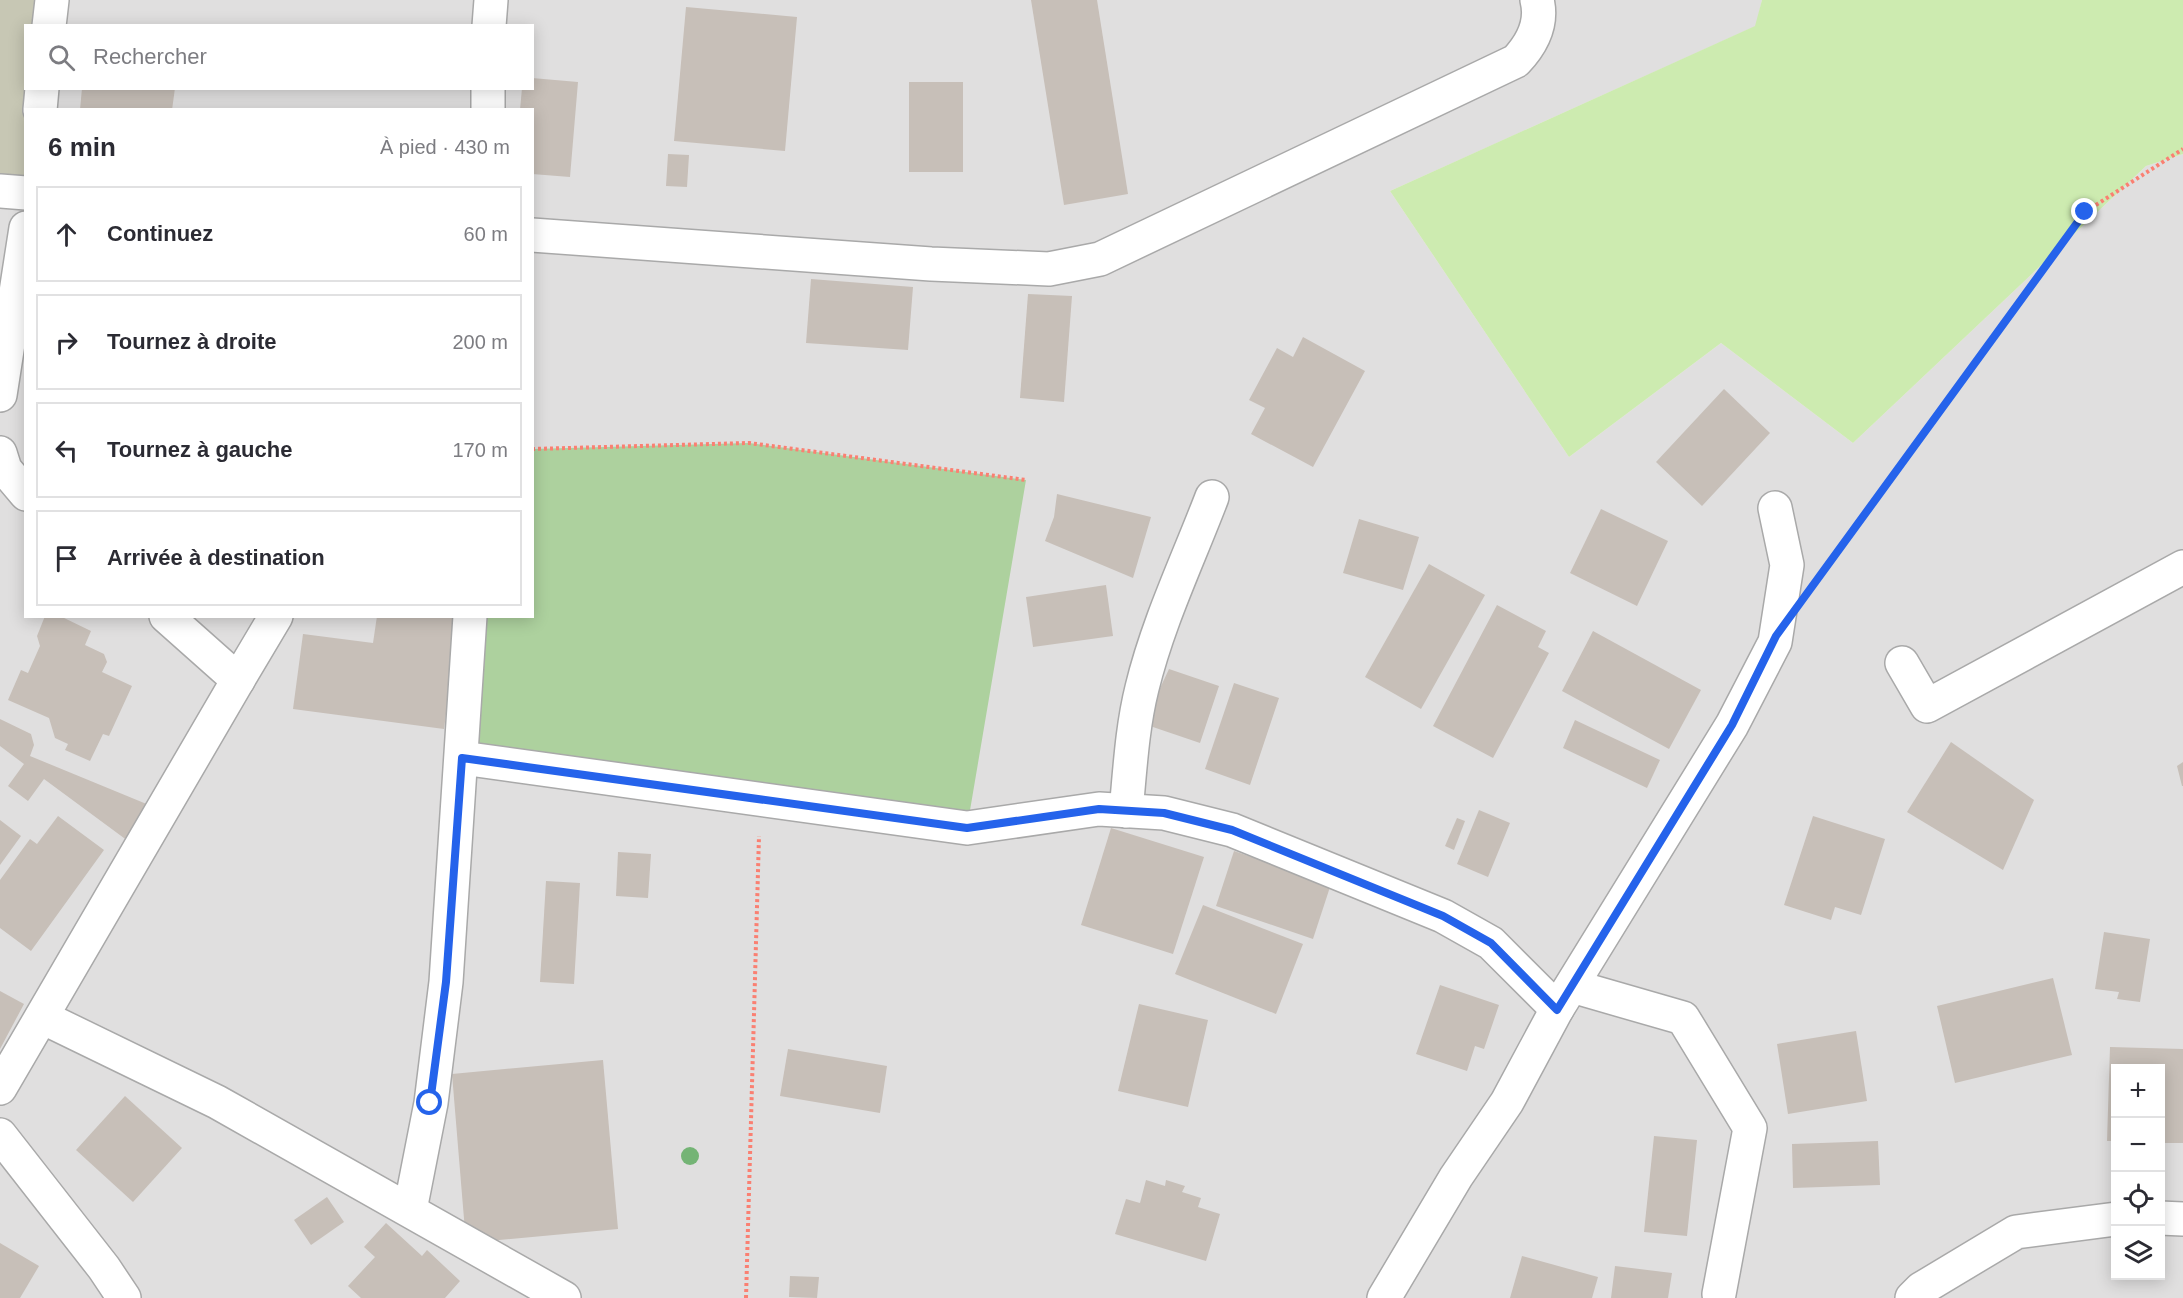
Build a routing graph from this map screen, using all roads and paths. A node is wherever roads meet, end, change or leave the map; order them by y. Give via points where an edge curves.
1 (52, 0) edge
2 (491, 0) edge
3 (1537, 0) edge
4 (49, 24) edge
5 (489, 24) edge
6 (42, 90) edge
7 (488, 90) edge
8 (40, 108) edge
9 (488, 108) edge
10 (2183, 149) edge
11 (0, 191) edge
12 (24, 193) edge
13 (534, 235) edge
14 (24, 241) edge
15 (0, 395) edge
16 (534, 449) edge
17 (0, 453) edge
18 (1026, 480) dead end
19 (24, 492) edge
20 (1212, 497) dead end
21 (1775, 508) dead end
22 (2183, 567) edge
23 (1818, 578) dead end
24 (168, 618) edge
25 (275, 618) edge
26 (470, 618) edge
27 (1902, 663) dead end
28 (238, 680) junction
29 (462, 758) junction
30 (760, 800) junction
31 (1126, 811) junction
32 (1565, 998) junction
33 (42, 1017) junction
34 (0, 1088) edge
35 (0, 1134) edge
36 (410, 1210) junction
37 (2165, 1218) edge
38 (2183, 1219) edge
39 (2111, 1220) edge
40 (1719, 1294) dead end
41 (124, 1298) edge
42 (564, 1298) edge
43 (746, 1298) edge
44 (1384, 1298) edge
45 (1912, 1298) edge

1 - 4 street
2 - 5 street
3 - 13 street via 1532,44 1516,61 1100,259 1049,269
6 - 8 street
7 - 9 street
10 - 23 path via 2085,212
11 - 12 street
14 - 15 street
16 - 18 path via 749,443
17 - 19 street via 4,469
20 - 31 street via 1142,687
21 - 32 street via 1787,565 1775,642 1732,725
22 - 27 street via 1927,706
24 - 28 street
25 - 28 street
26 - 29 street
28 - 33 street
29 - 30 street
29 - 36 street via 439,1044
30 - 31 street via 967,828 1099,809
30 - 43 path
31 - 32 street via 1164,813 1232,830 1443,916 1491,943
32 - 40 street via 1683,1018 1750,1128
32 - 44 street via 1507,1102 1456,1177
33 - 34 street
33 - 36 street via 217,1102
35 - 41 street
36 - 42 street
37 - 38 street
39 - 45 street via 2016,1232

